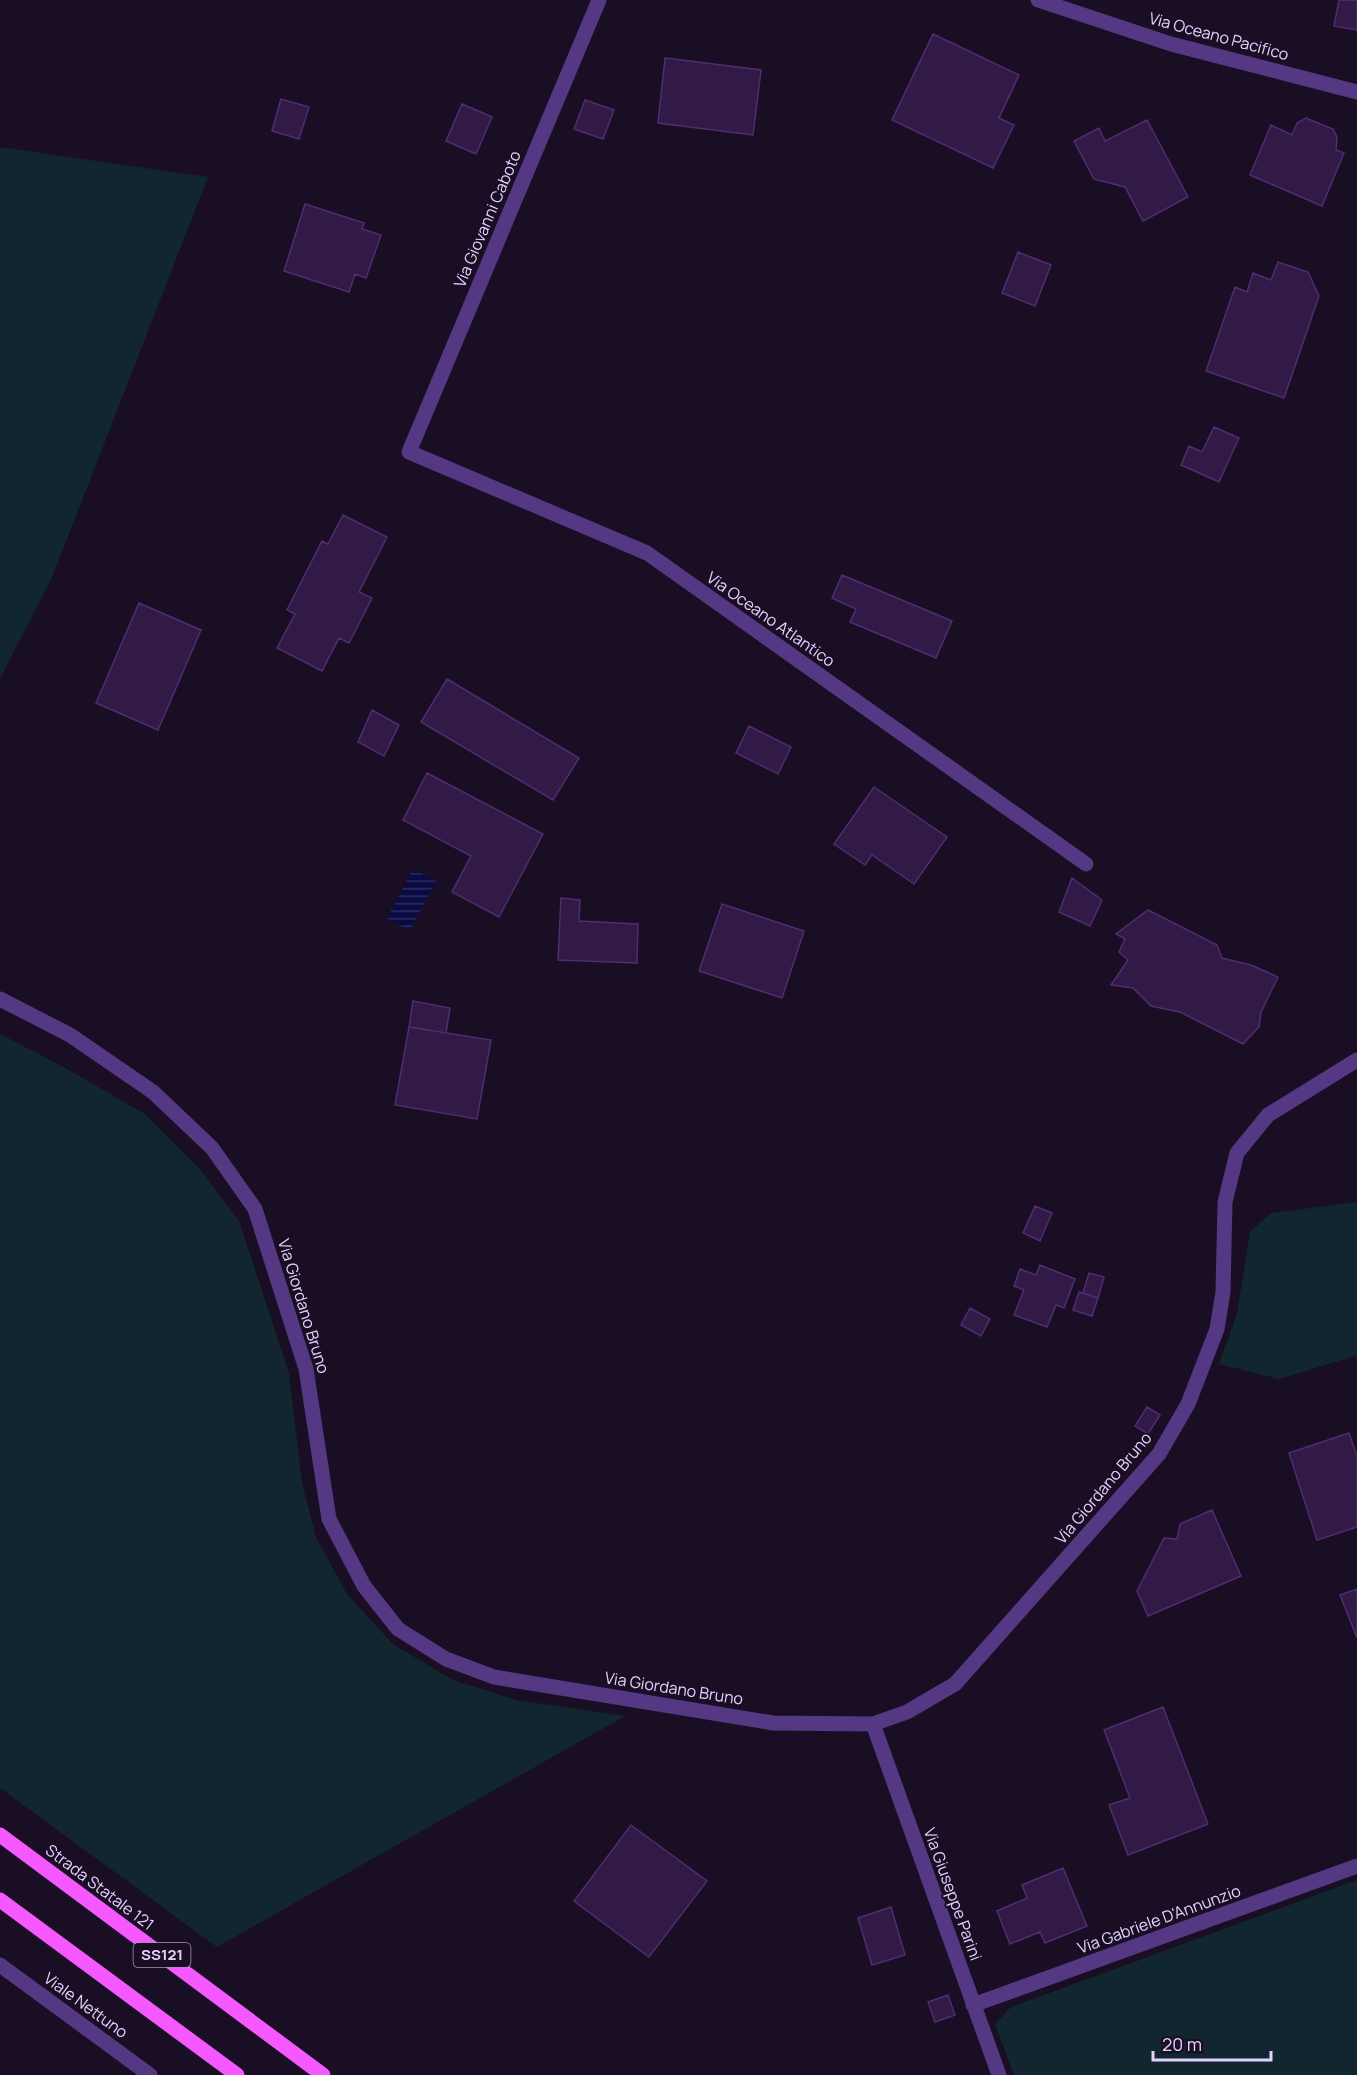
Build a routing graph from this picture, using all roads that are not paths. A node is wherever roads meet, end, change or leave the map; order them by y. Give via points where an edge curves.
1 (599, 0) edge
2 (1038, 0) edge
3 (1357, 92) edge
4 (409, 452) joint
5 (1086, 864) dead end
6 (0, 999) edge
7 (1357, 1060) edge
8 (873, 1724) junction
9 (0, 1835) edge
10 (1357, 1866) edge
11 (0, 1900) edge
12 (0, 1965) edge
13 (973, 2006) junction
14 (150, 2075) edge
15 (237, 2075) edge
16 (323, 2075) edge
17 (999, 2075) edge

1 - 4 street, Via Giovanni Caboto
2 - 3 street, Via Oceano Pacifico via 1171,44
4 - 5 street, Via Oceano Atlantico via 647,553
6 - 8 street, Via Giordano Bruno via 70,1035 153,1092 213,1148 255,1209 306,1369 329,1519 364,1586 398,1629 446,1659 494,1677 773,1723
7 - 8 street, Via Giordano Bruno via 1268,1115 1237,1153 1225,1202 1223,1292 1217,1329 1188,1404 1159,1454 955,1684 907,1712
8 - 13 street, Via Giuseppe Parini
9 - 16 main road, Strada Statale 121 / SS121
10 - 13 street, Via Gabriele D'Annunzio
11 - 15 main road
12 - 14 street, Viale Nettuno
13 - 17 street, Via Giuseppe Parini

